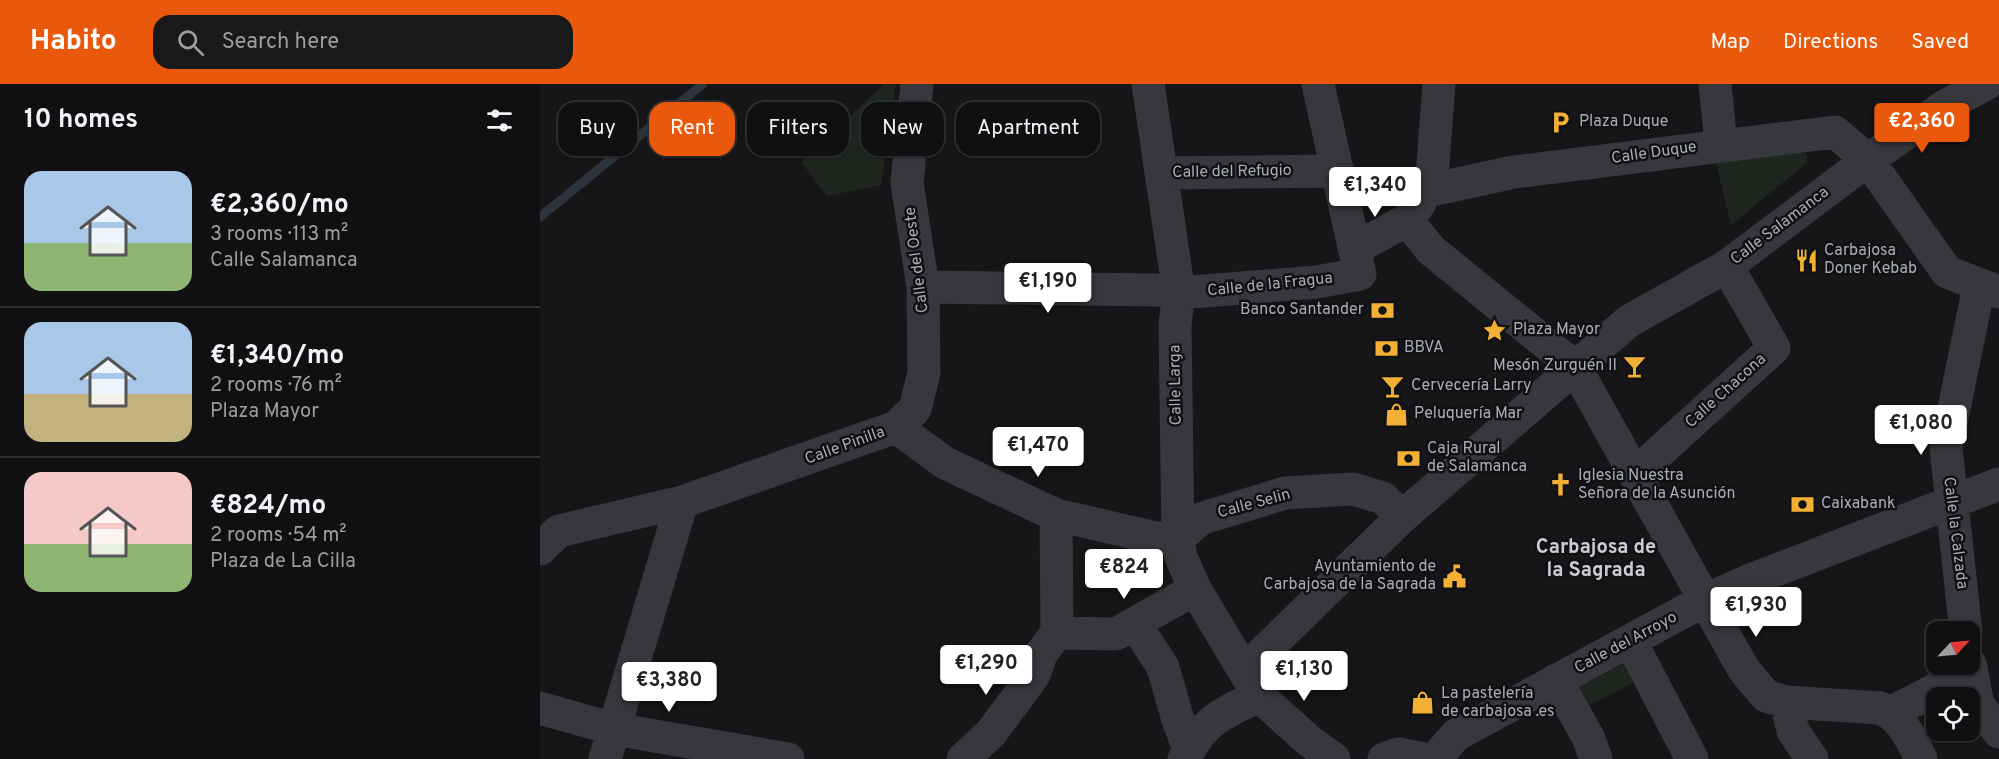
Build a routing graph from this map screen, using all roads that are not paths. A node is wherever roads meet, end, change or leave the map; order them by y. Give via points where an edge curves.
1 (917, 84) edge
2 (1148, 84) edge
3 (1318, 84) edge
4 (1439, 84) edge
5 (1715, 84) edge
6 (1986, 84) edge
7 (1721, 144) junction
8 (1868, 160) junction
9 (1338, 171) junction
10 (1161, 173) junction
11 (1431, 190) junction
12 (1407, 220) junction
13 (1358, 261) junction
14 (1726, 266) junction
15 (923, 286) junction
16 (1989, 289) edge
17 (1179, 293) junction
18 (1575, 367) junction
19 (896, 427) junction
20 (1635, 474) junction
21 (1999, 484) edge
22 (682, 502) junction
23 (1952, 502) junction
24 (1056, 515) junction
25 (1402, 517) junction
26 (1178, 539) junction
27 (540, 549) edge
28 (1196, 589) junction
29 (1705, 600) junction
30 (1965, 621) edge
31 (1135, 624) junction
32 (1631, 642) junction
33 (1049, 644) junction
34 (1958, 675) edge
35 (1972, 675) edge
36 (1556, 680) junction
37 (1252, 684) junction
38 (1786, 702) junction
39 (540, 708) edge
40 (1892, 712) junction
41 (1999, 732) edge
42 (610, 744) edge
43 (1187, 754) edge
44 (788, 759) edge
45 (963, 759) edge
46 (1334, 759) edge
47 (1384, 759) edge
48 (1423, 759) edge
49 (1435, 759) edge
50 (1596, 759) edge
51 (1692, 759) edge
52 (1812, 759) edge
53 (1921, 759) edge

1 - 15 street, Calle del Oeste via 907,183
2 - 10 street, Calle Larga
3 - 9 street
4 - 11 street
5 - 7 street
6 - 8 street, Calle Salamanca via 1945,106
7 - 8 street, Calle Duque via 1835,132
7 - 11 street, Calle Duque via 1514,172
8 - 14 street, Calle Salamanca
8 - 16 street, Calle la Calzada via 1947,272
9 - 10 street, Calle del Refugio
9 - 13 street
10 - 17 street, Calle Larga
11 - 12 street
12 - 13 street
12 - 18 street via 1431,250
13 - 17 street, Calle de la Fragua via 1317,282
14 - 18 street, Calle Salamanca via 1629,321
14 - 20 street, Calle Chacona via 1774,348
15 - 17 street, Calle de la Fragua
15 - 19 street, Calle del Oeste via 924,373 915,409
16 - 23 street, Calle la Calzada via 1946,448
17 - 26 street, Calle Larga via 1175,324
18 - 20 street
18 - 25 street, Calle Salamanca
19 - 22 street, Calle Pinilla
19 - 24 street, Calle Pinilla via 945,463
20 - 29 street
21 - 23 street, Calle del Arroyo
22 - 27 street, Calle Pinilla via 559,531
22 - 42 street
23 - 29 street, Calle del Arroyo
23 - 30 street, Calle la Calzada
24 - 26 street, Calle Pinilla via 1156,538
24 - 33 street
25 - 26 street, Calle Selin via 1383,498 1353,489 1285,493 1200,519
25 - 37 street, Calle Salamanca
26 - 28 street, Calle Larga via 1180,557
28 - 31 street
28 - 37 street, Calle Larga
29 - 32 street, Calle del Arroyo
29 - 38 street via 1744,670 1766,696
31 - 33 street via 1116,634
31 - 43 street via 1163,667
32 - 36 street, Calle del Arroyo
32 - 51 street
33 - 45 street via 1028,684 991,733
34 - 40 street
35 - 41 street via 1978,705
36 - 49 street, Calle del Arroyo via 1456,735
36 - 50 street
37 - 43 street, Calle Salamanca via 1207,723
37 - 46 street, Calle Larga via 1308,740
38 - 40 street
38 - 52 street via 1793,731
39 - 42 street
40 - 53 street via 1910,735
42 - 44 street
47 - 48 street via 1410,754

